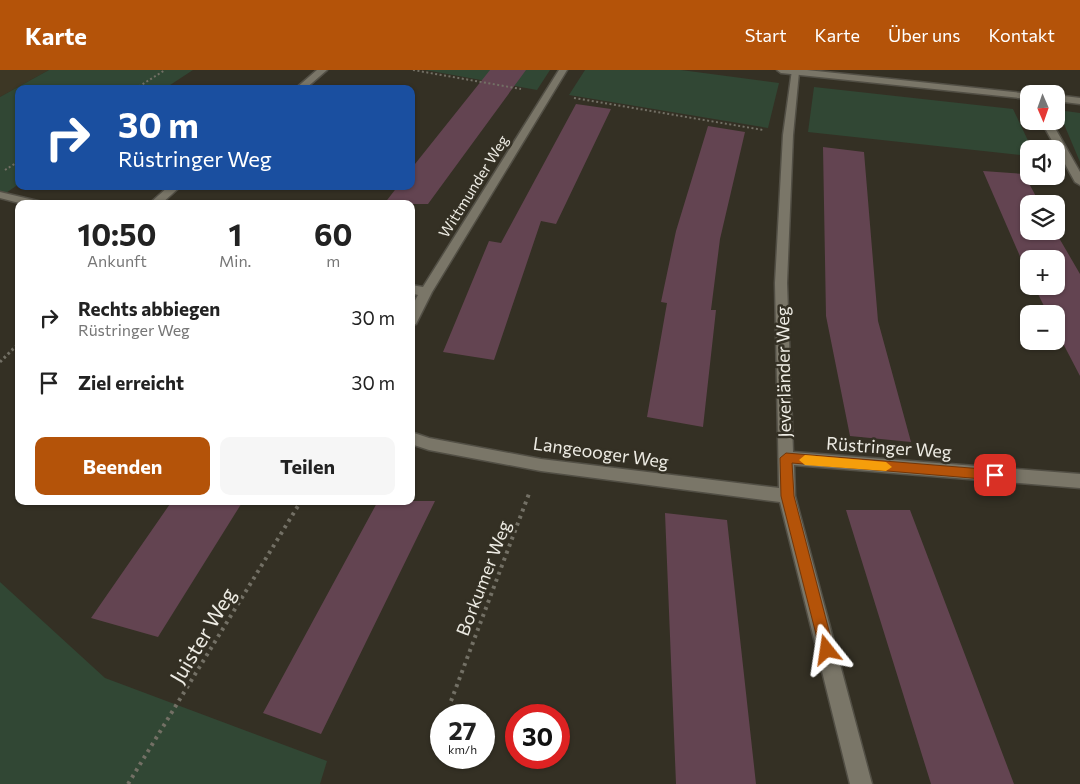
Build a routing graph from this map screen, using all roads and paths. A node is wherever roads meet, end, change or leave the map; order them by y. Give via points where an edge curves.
1 (165, 70) edge
2 (323, 70) edge
3 (413, 70) edge
4 (563, 70) edge
5 (781, 70) edge
6 (795, 72) junction
7 (141, 85) edge
8 (304, 85) edge
9 (550, 94) junction
10 (1020, 95) edge
11 (1065, 99) edge
12 (1080, 101) edge
13 (1051, 130) edge
14 (788, 135) junction
15 (15, 164) edge
16 (0, 173) edge
17 (1080, 182) edge
18 (171, 190) edge
19 (0, 196) edge
20 (19, 200) edge
21 (159, 200) edge
22 (415, 290) edge
23 (426, 292) junction
24 (415, 313) edge
25 (15, 347) edge
26 (0, 362) edge
27 (415, 439) edge
28 (786, 458) junction
29 (541, 465) junction
30 (1080, 481) edge
31 (788, 496) junction
32 (299, 505) edge
33 (451, 701) dead end
34 (128, 784) edge
35 (861, 784) edge

1 - 7 path
2 - 8 street
3 - 9 path
4 - 9 street, Wittmunder Weg
5 - 6 street
6 - 10 street
6 - 14 street, Jeverländer Weg
9 - 14 path
9 - 23 street, Wittmunder Weg
11 - 12 street
13 - 17 street
14 - 28 street, Jeverländer Weg via 781,283
15 - 16 path
18 - 21 street
19 - 20 street
22 - 23 street
23 - 24 street, Wittmunder Weg
25 - 26 path
27 - 29 street, Langeooger Weg
28 - 30 street, Rüstringer Weg
28 - 31 street, Jeverländer Weg
29 - 31 street, Langeooger Weg
29 - 33 path, Borkumer Weg
31 - 35 street, Jeverländer Weg
32 - 34 path, Juister Weg

